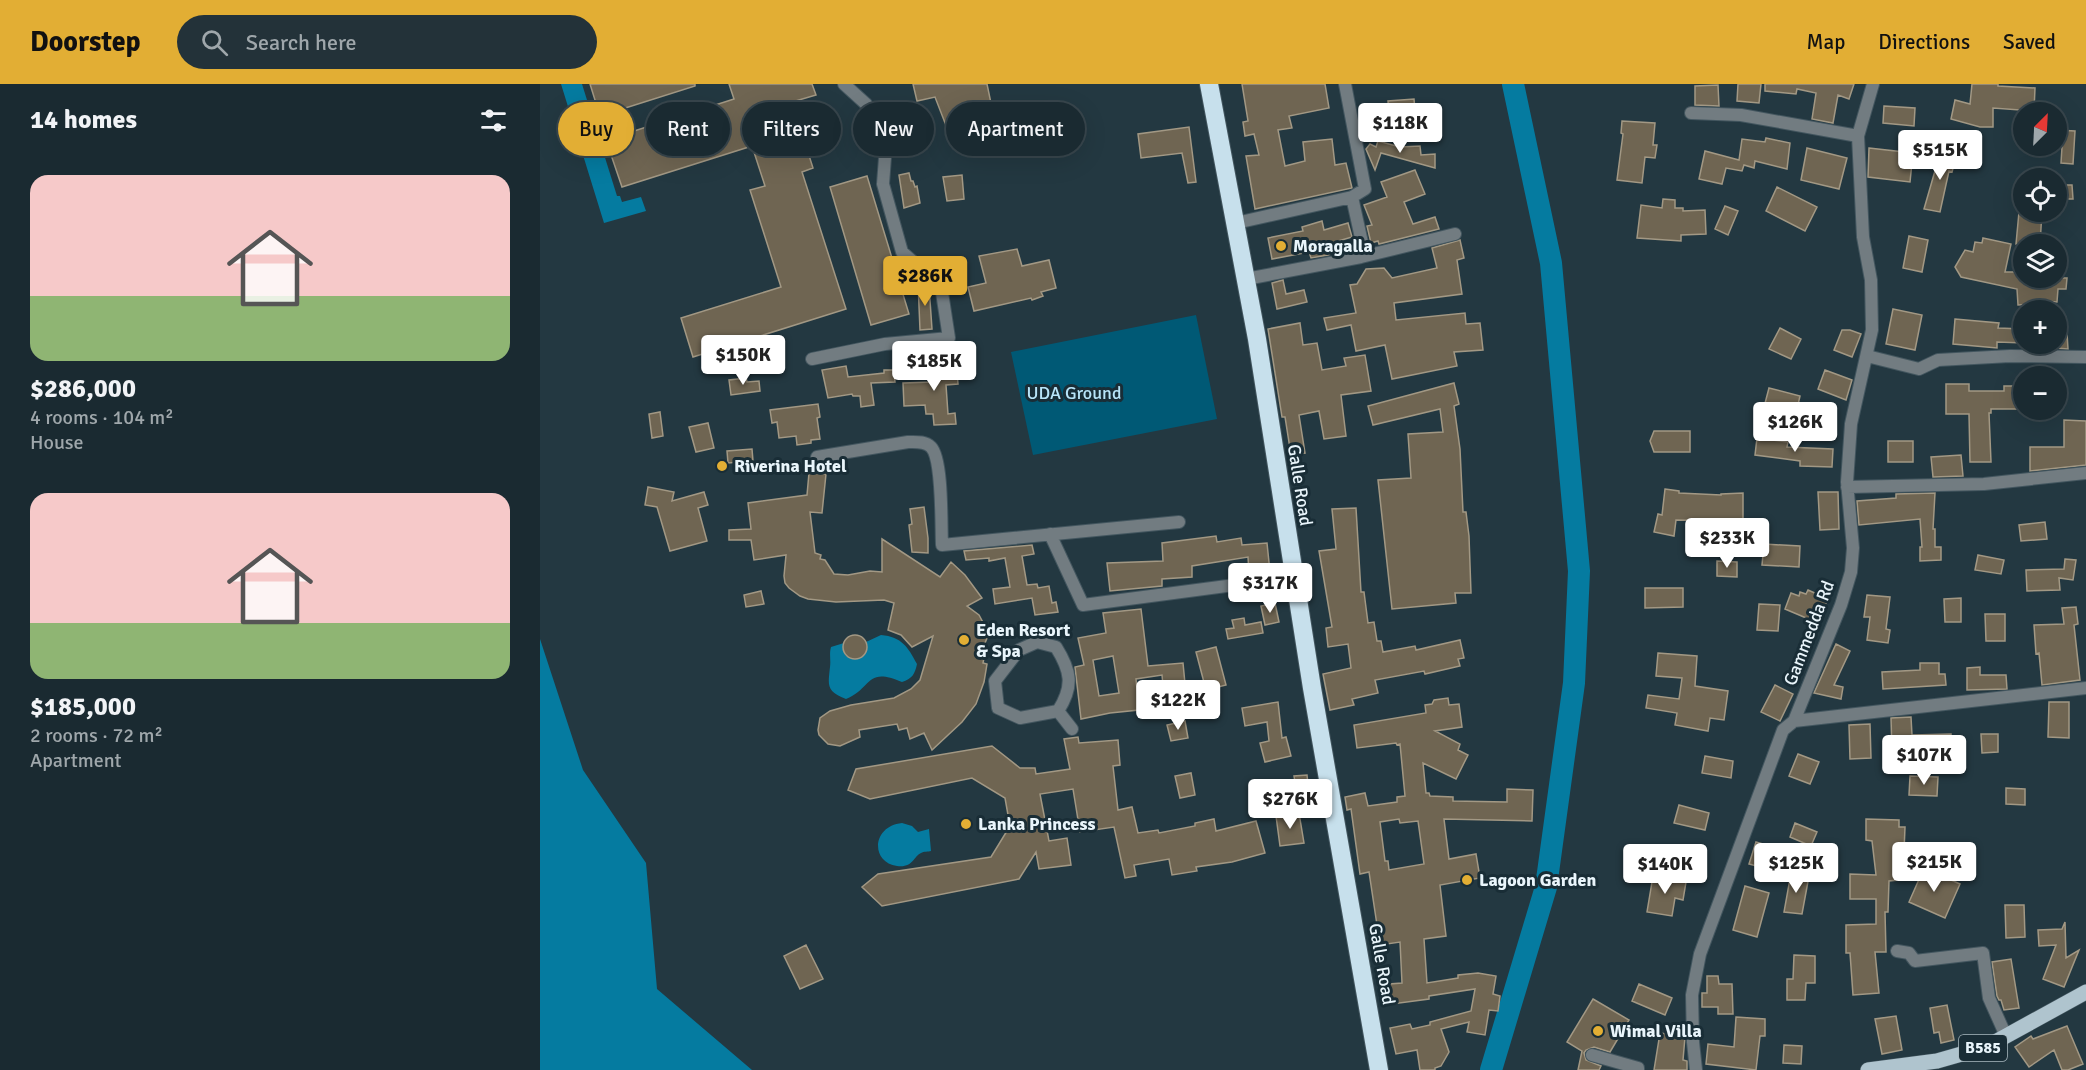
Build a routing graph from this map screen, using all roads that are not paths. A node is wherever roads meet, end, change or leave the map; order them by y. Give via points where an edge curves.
1 (844, 84) edge
2 (1209, 84) edge
3 (1344, 84) edge
4 (1873, 84) edge
5 (1691, 113) dead end
6 (1858, 136) junction
7 (1352, 197) junction
8 (1236, 223) junction
9 (1455, 234) dead end
10 (1365, 256) junction
11 (1246, 279) junction
12 (1867, 356) junction
13 (2086, 357) edge
14 (812, 359) dead end
15 (817, 457) dead end
16 (2086, 473) edge
17 (1847, 487) junction
18 (1179, 522) dead end
19 (1050, 534) junction
20 (1295, 577) junction
21 (2086, 688) edge
22 (1058, 711) junction
23 (1794, 721) junction
24 (1072, 729) dead end
25 (1897, 951) dead end
26 (2086, 992) edge
27 (2006, 1036) junction
28 (1592, 1055) dead end
29 (1379, 1070) edge
30 (1638, 1070) edge
31 (1696, 1070) edge
32 (1868, 1070) edge

1 - 14 street via 866,104 887,132 883,184 902,252 941,286 948,338 885,344
2 - 8 highway, Galle Road
3 - 7 street via 1365,189
4 - 6 street, Gammedda Rd
5 - 6 street via 1741,115
6 - 12 street, Gammedda Rd via 1863,237 1871,280 1872,330
7 - 8 street
7 - 10 street
8 - 11 highway, Galle Road
9 - 10 street
10 - 11 street
11 - 20 highway, Galle Road
12 - 13 street via 1919,369 1938,360
12 - 17 street, Gammedda Rd via 1851,424
15 - 19 street via 923,443 935,455 940,478 942,545
16 - 17 street via 1984,484
17 - 23 street, Gammedda Rd via 1853,548 1851,572
18 - 19 street
19 - 20 street via 1083,605
20 - 29 highway, Galle Road
21 - 23 street
22 - 22 street via 1020,718 998,708 995,681 1019,650 1036,642 1056,648 1067,665 1066,698
22 - 24 street
23 - 31 street, Gammedda Rd via 1783,730 1700,954 1692,995
25 - 27 street via 1909,953 1915,961 1983,953 1989,998
26 - 27 main road, B585
27 - 32 main road, B585 via 1986,1047 1937,1061
28 - 30 street

